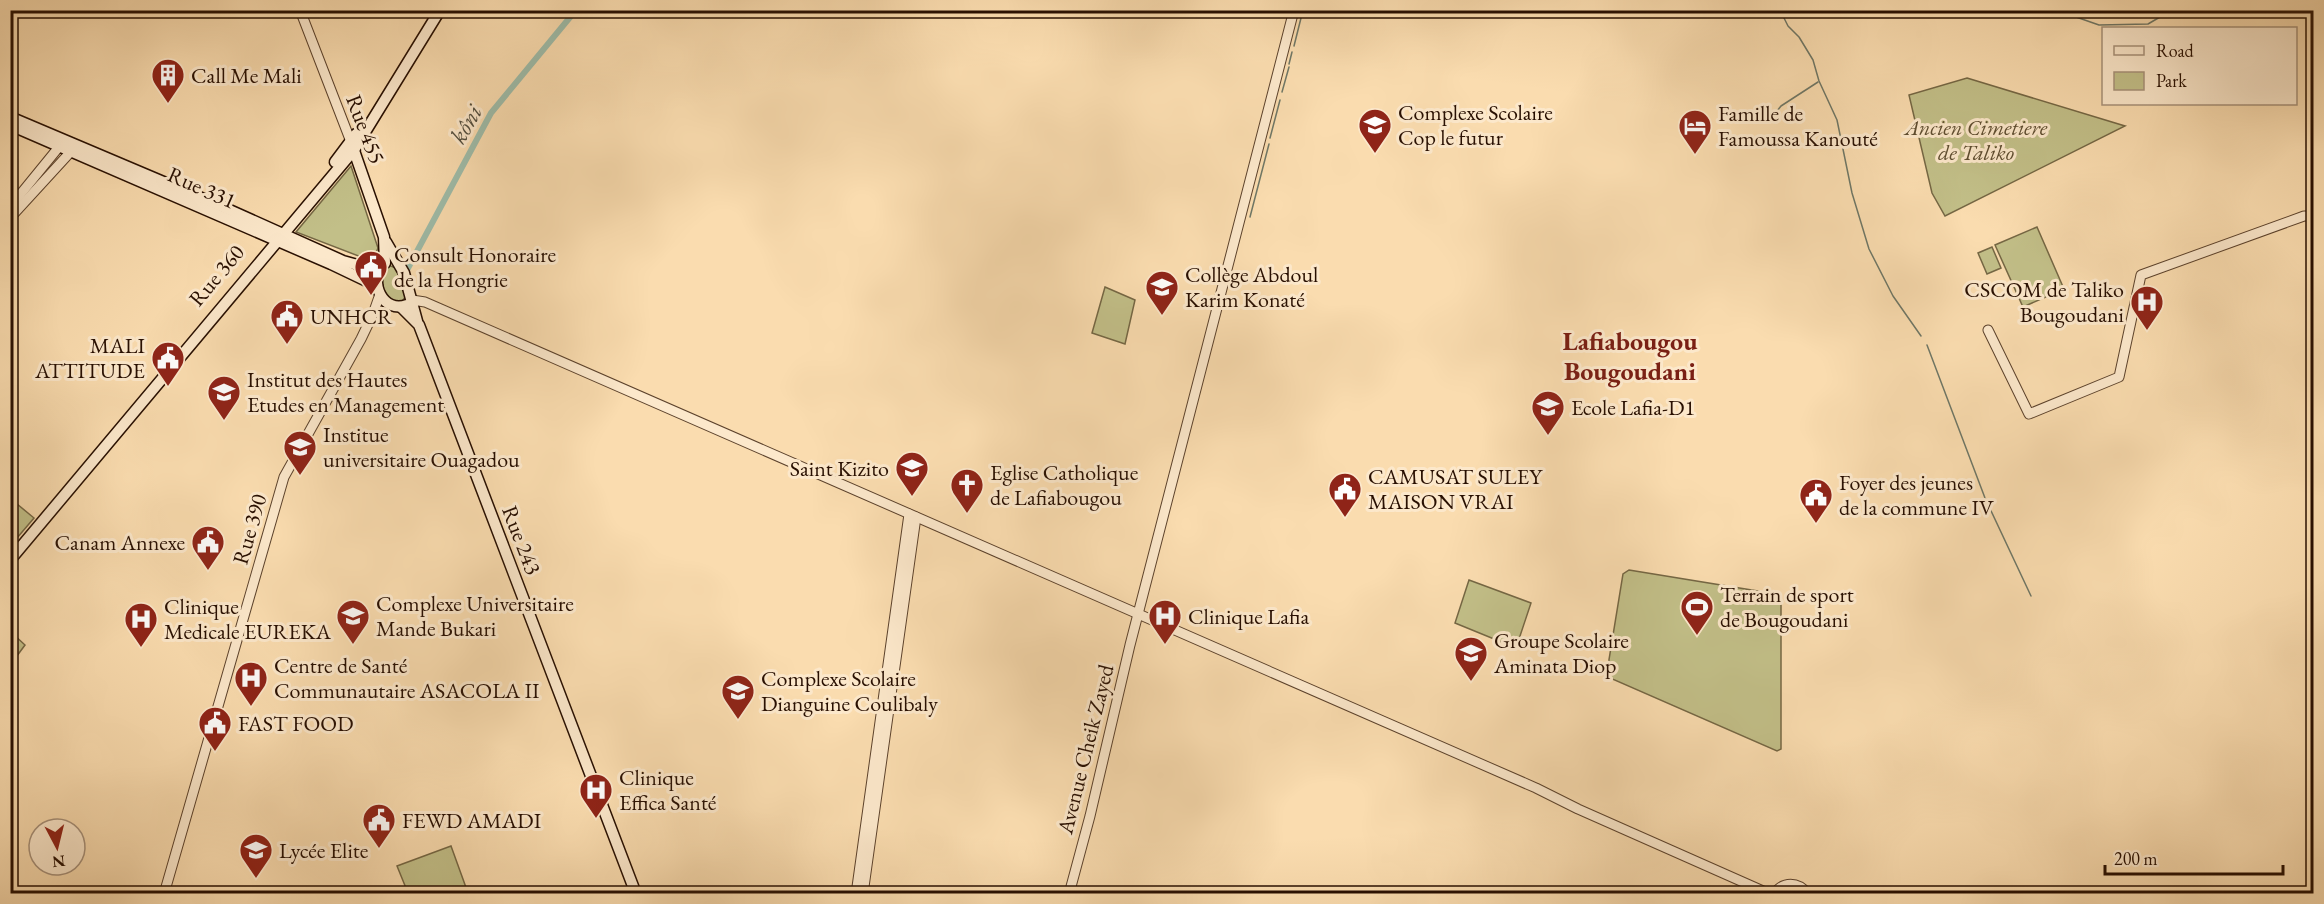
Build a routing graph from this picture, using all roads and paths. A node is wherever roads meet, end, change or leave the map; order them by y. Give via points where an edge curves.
1 (300, 10) edge
2 (434, 10) edge
3 (441, 10) edge
4 (1294, 10) edge
5 (10, 117) edge
6 (10, 126) edge
7 (61, 143) junction
8 (352, 146) junction
9 (74, 148) junction
10 (10, 207) edge
11 (2313, 216) edge
12 (10, 218) edge
13 (278, 237) junction
14 (384, 237) junction
15 (382, 266) junction
16 (402, 268) junction
17 (409, 288) junction
18 (378, 290) junction
19 (425, 302) junction
20 (404, 304) junction
21 (369, 323) junction
22 (1988, 330) dead end
23 (913, 515) junction
24 (10, 552) edge
25 (10, 560) edge
26 (1139, 615) junction
27 (164, 894) edge
28 (636, 894) edge
29 (856, 894) edge
30 (863, 894) edge
31 (1069, 894) edge
32 (1772, 894) edge
33 (1808, 894) edge

1 - 8 street, Rue 455
2 - 8 main road, Rue 360
3 - 8 main road, Rue 360
4 - 26 street, Avenue Cheik Zayed
5 - 7 main road, Rue 331
6 - 7 main road, Rue 331
7 - 9 main road, Rue 331
7 - 10 street
8 - 13 main road, Rue 360
8 - 14 main road, Rue 455
9 - 12 street
9 - 13 main road, Rue 331
11 - 22 street via 2141,275 2119,377 2029,414
13 - 15 main road, Rue 331 via 361,267
13 - 18 main road, Rue 331
13 - 24 main road, Rue 360
13 - 25 main road
14 - 15 main road, Rue 455
14 - 16 main road, Rue 243
15 - 16 main road, Rue 331 via 394,262
15 - 18 main road, Rue 455
16 - 17 main road, Rue 243
17 - 19 street
17 - 20 main road, Rue 243
18 - 20 main road, Rue 331
18 - 21 street, Rue 390
19 - 20 street
19 - 23 street
20 - 21 street
20 - 28 main road, Rue 243 via 419,326
21 - 27 street, Rue 390 via 285,477
23 - 26 street
23 - 29 street
23 - 30 street
26 - 31 street, Avenue Cheik Zayed
26 - 32 street
32 - 33 street via 1789,884 1801,886

